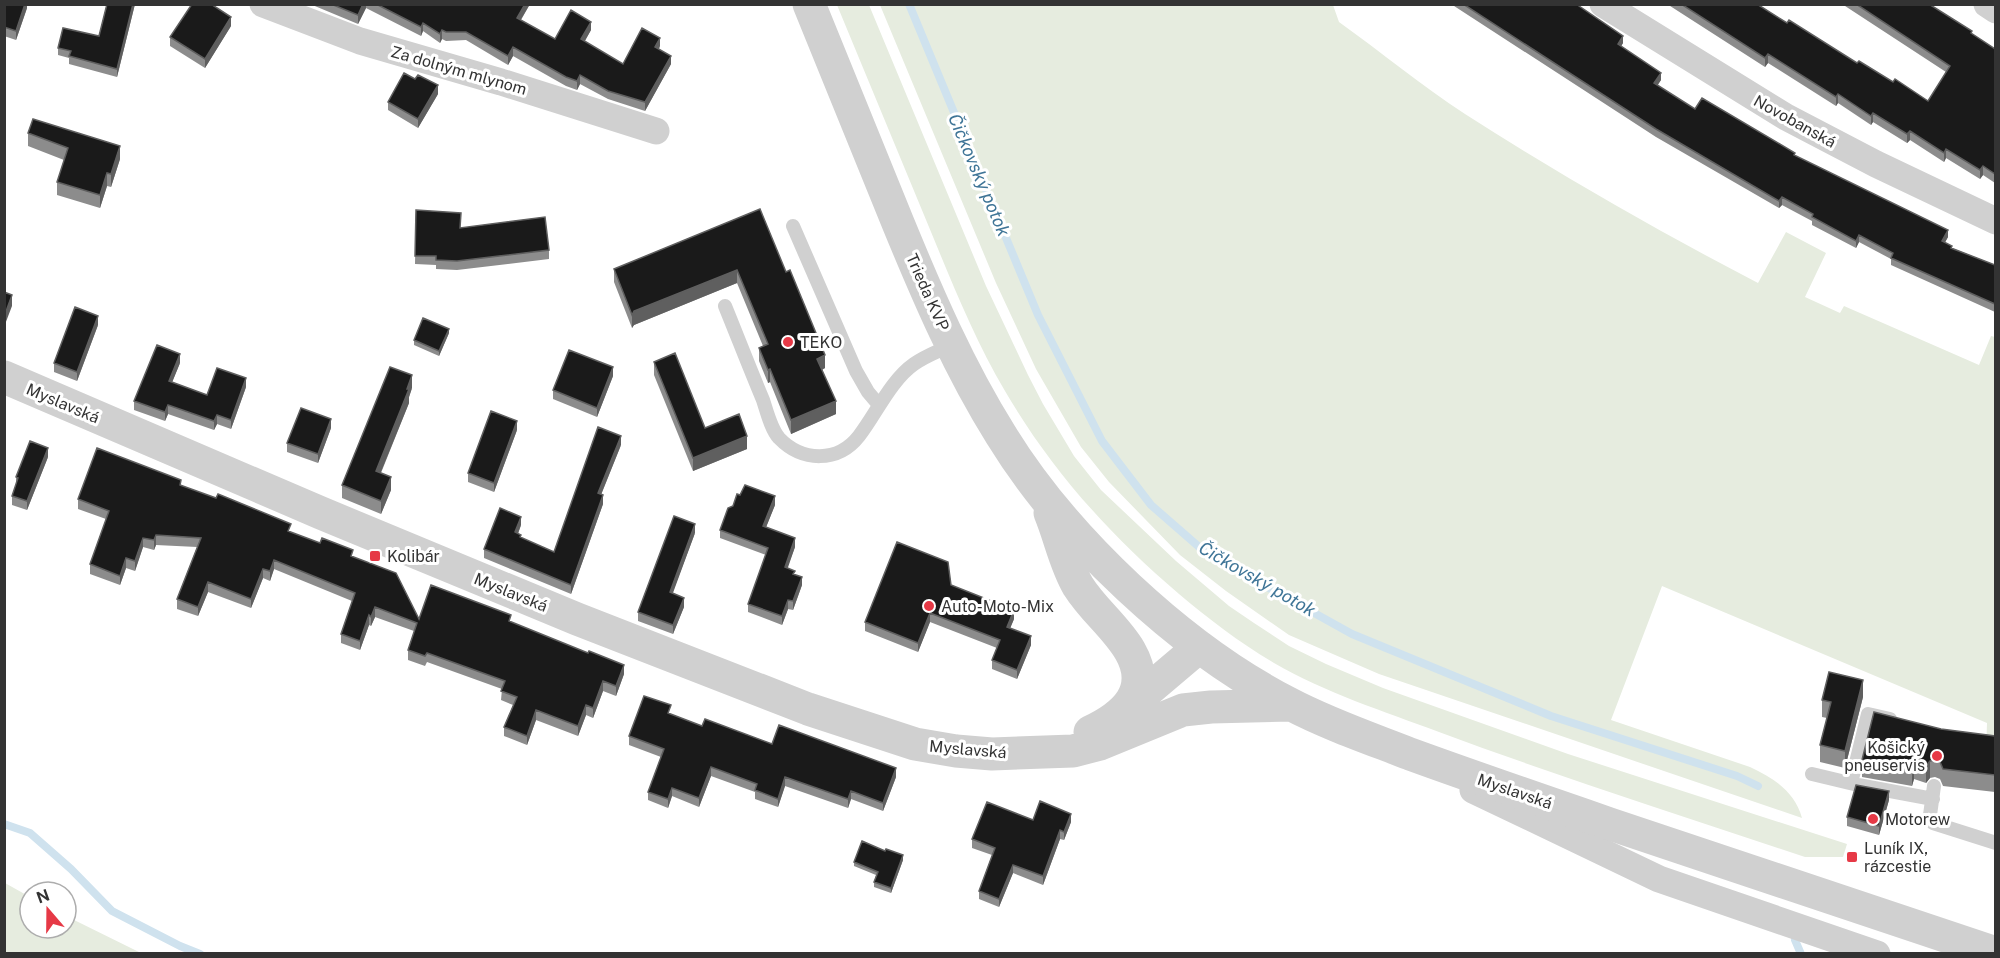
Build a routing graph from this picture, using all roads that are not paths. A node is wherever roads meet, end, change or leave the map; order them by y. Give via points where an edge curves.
1 (263, 4) edge
2 (809, 4) edge
3 (1603, 4) edge
4 (1987, 4) edge
5 (1995, 10) edge
6 (656, 131) dead end
7 (1995, 221) edge
8 (793, 226) dead end
9 (725, 306) dead end
10 (951, 345) junction
11 (4, 377) edge
12 (879, 405) junction
13 (1038, 487) junction
14 (1199, 647) junction
15 (1290, 705) junction
16 (1127, 708) junction
17 (1903, 723) edge
18 (1353, 732) junction
19 (1032, 752) junction
20 (1812, 774) dead end
21 (1851, 783) junction
22 (1995, 843) edge
23 (1995, 953) edge
24 (1877, 954) edge

1 - 6 street, Za dolným mlynom via 360,42
2 - 10 street, Trieda KVP
3 - 7 street, Novobanská via 1786,117
4 - 5 street
8 - 12 lane via 856,371
9 - 12 lane via 775,431 788,444 814,456 841,452 859,436
10 - 12 lane via 910,367
10 - 13 street, Trieda KVP via 1002,437
11 - 19 street, Myslavská via 309,508 808,709 935,748 992,754
13 - 14 street, Trieda KVP via 1093,552
13 - 16 street via 1075,580 1133,658 1137,685
14 - 15 street, Trieda KVP
14 - 16 street, Myslavská
15 - 18 street, Myslavská
15 - 19 street, Myslavská via 1192,709 1090,748
16 - 19 street, Myslavská via 1081,737
17 - 21 lane via 1868,714
18 - 23 street, Myslavská via 1548,803
18 - 24 street via 1659,879
20 - 21 lane
21 - 22 lane via 1933,792 1930,815 1934,824

